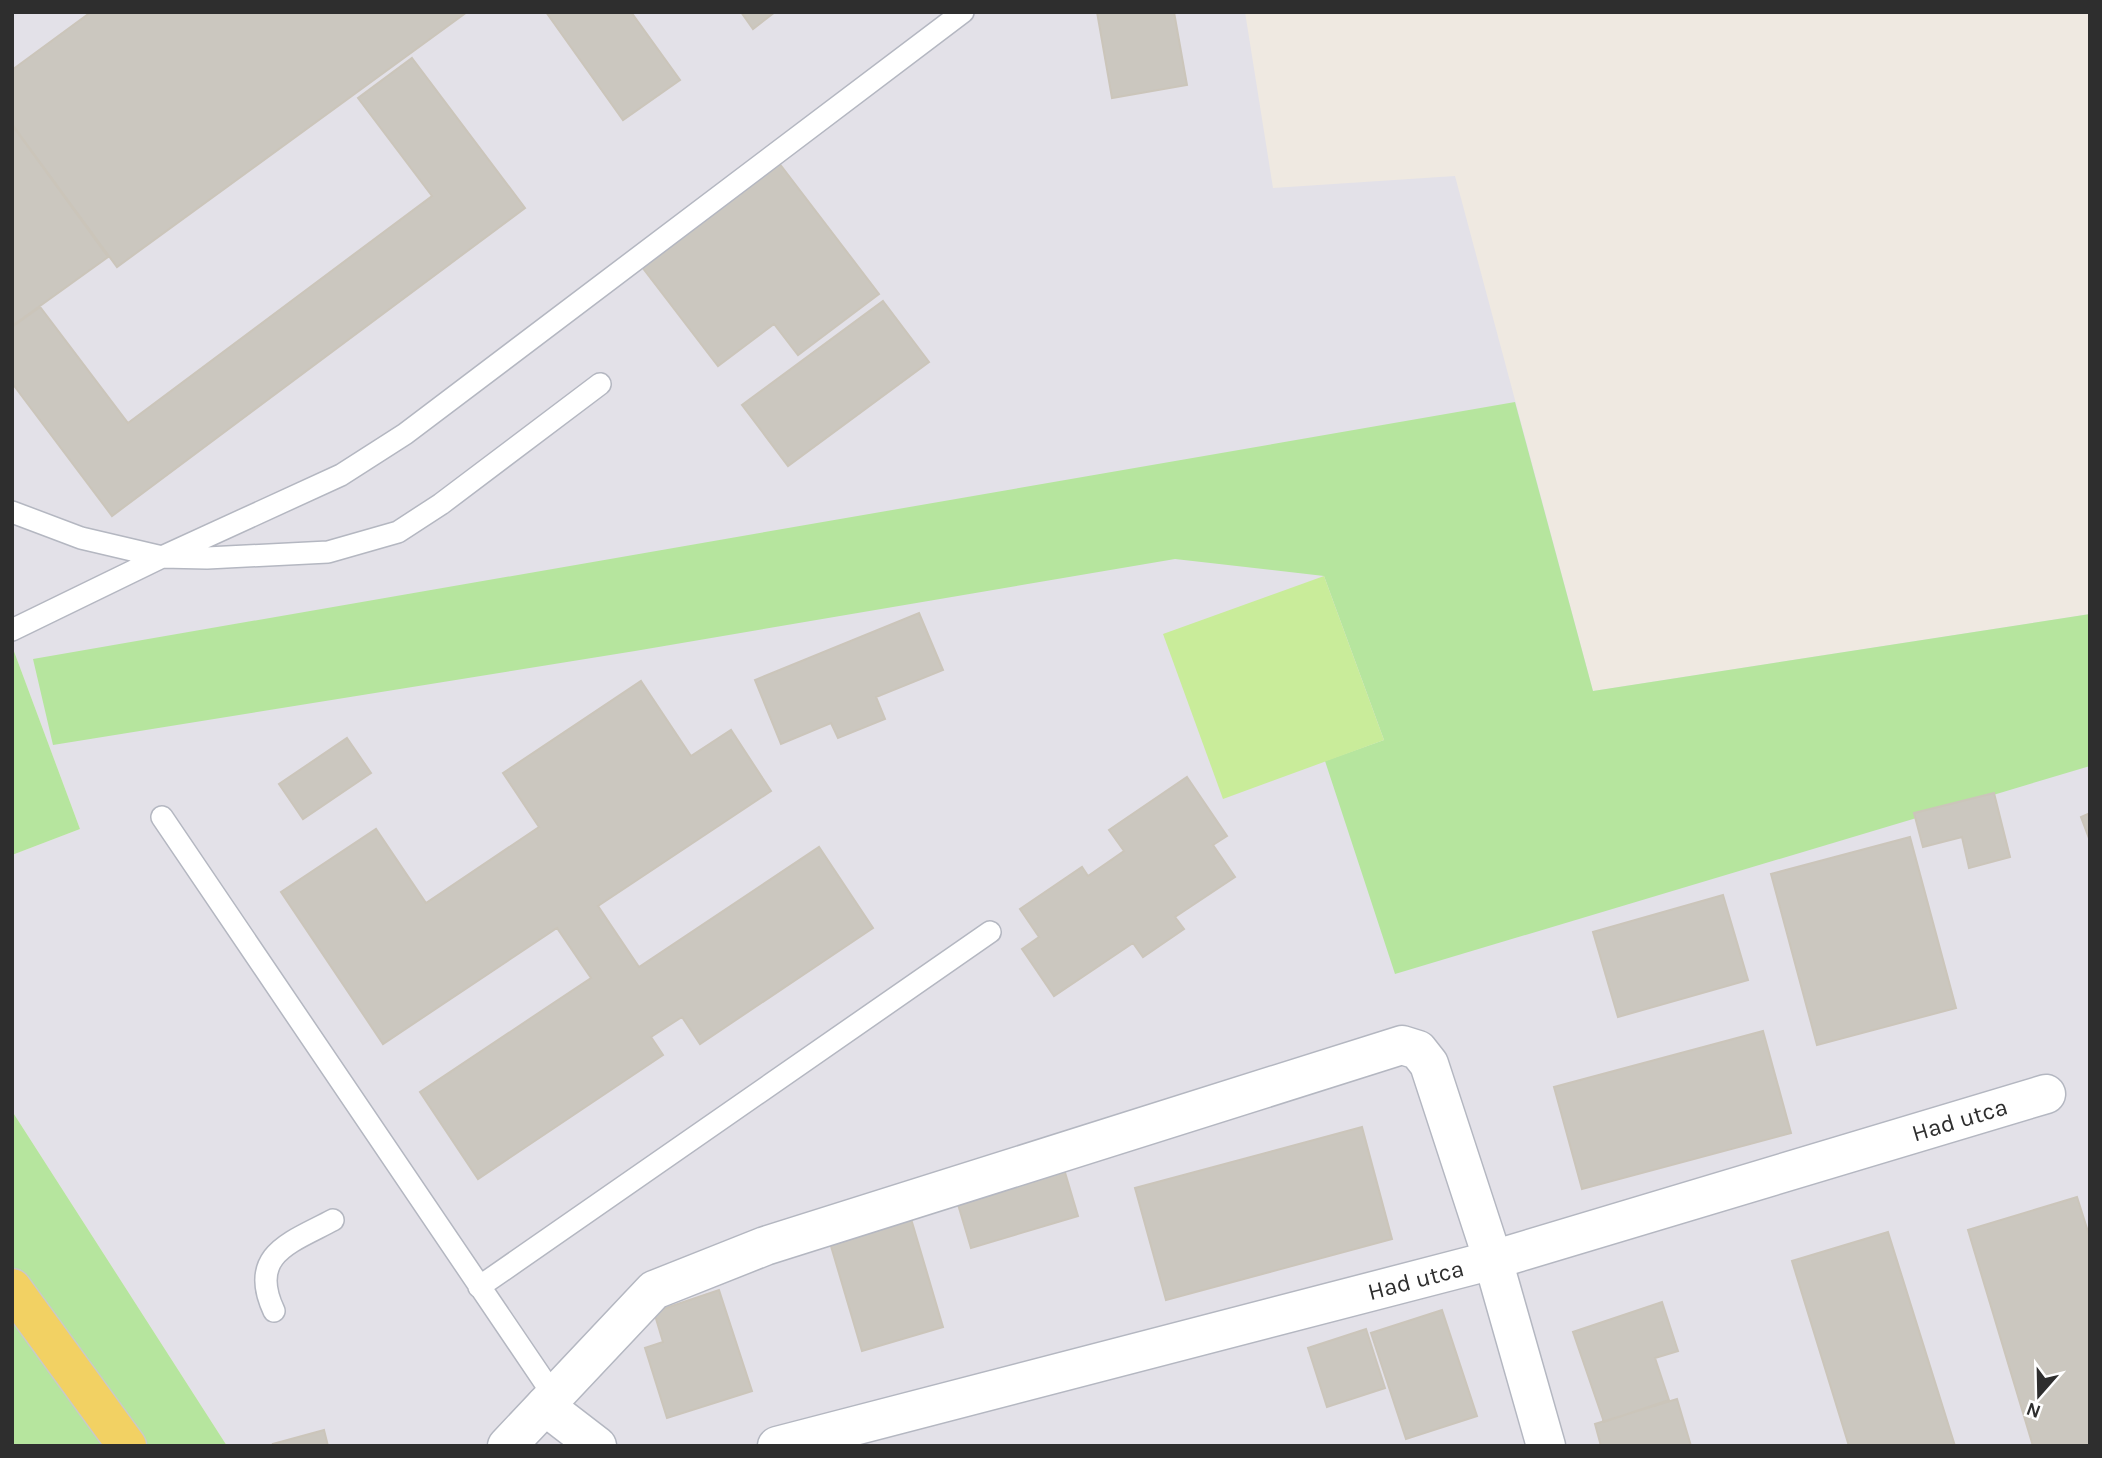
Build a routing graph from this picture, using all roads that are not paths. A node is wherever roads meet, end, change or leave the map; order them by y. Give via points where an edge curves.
1 (963, 12) edge
2 (600, 384) dead end
3 (12, 512) edge
4 (162, 557) junction
5 (12, 630) edge
6 (162, 817) dead end
7 (990, 932) dead end
8 (2046, 1094) dead end
9 (333, 1220) dead end
10 (1493, 1260) junction
11 (479, 1287) junction
12 (12, 1288) edge
13 (274, 1311) dead end
14 (549, 1401) junction
15 (127, 1446) edge
16 (507, 1446) edge
17 (597, 1446) edge
18 (777, 1446) edge
19 (1546, 1446) edge

1 - 4 lane via 405,434 341,475
2 - 4 lane via 398,532 328,552
3 - 4 lane via 81,538
4 - 5 lane
6 - 11 lane
7 - 11 lane
8 - 10 street, Had utca
9 - 13 lane via 272,1256 266,1287
10 - 14 street via 1429,1064 1418,1050 1402,1045 765,1246 654,1290
10 - 18 street, Had utca
10 - 19 street
11 - 14 lane
12 - 15 main road
14 - 16 street
14 - 17 street

